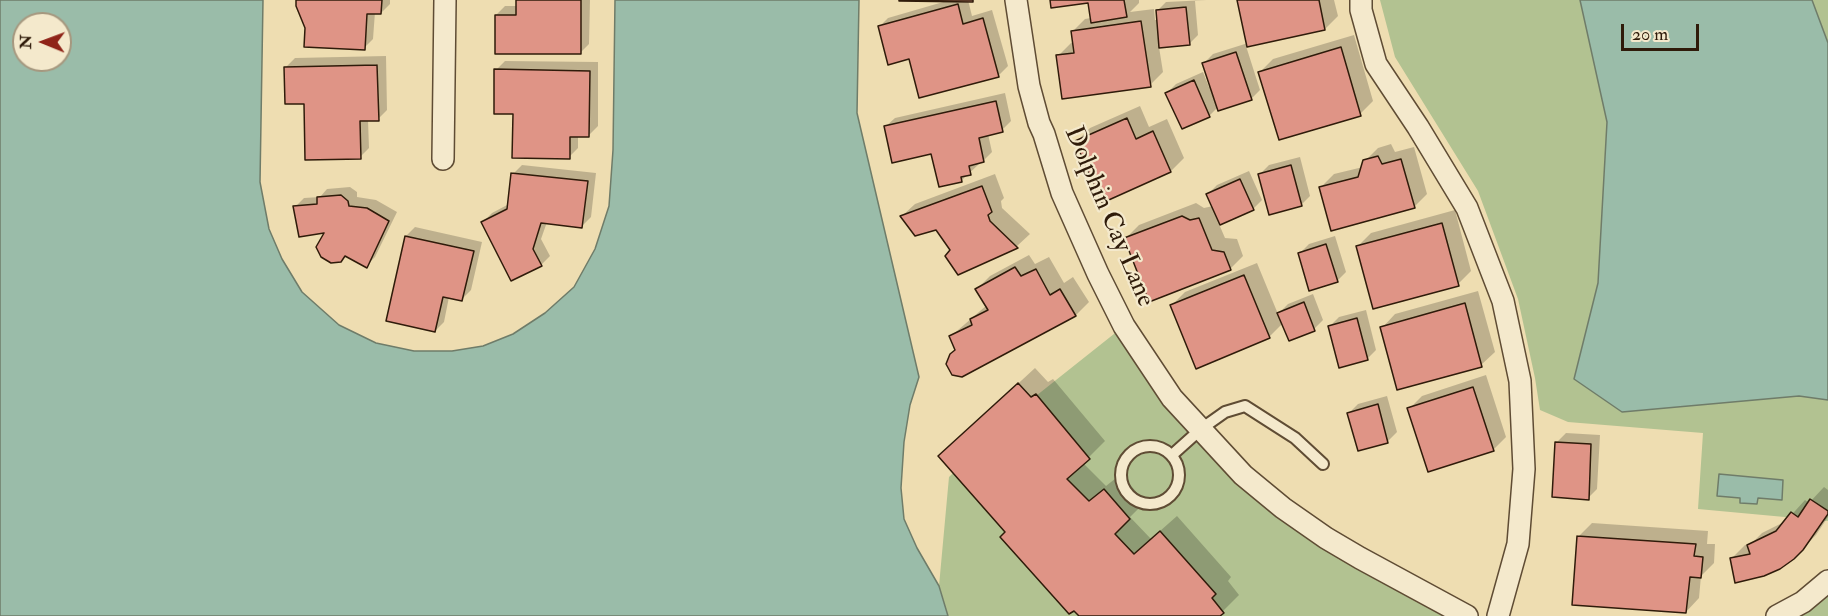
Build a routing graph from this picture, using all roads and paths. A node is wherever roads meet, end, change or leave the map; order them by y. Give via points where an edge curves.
1 (445, 0) edge
2 (1016, 0) edge
3 (1361, 0) edge
4 (443, 159) dead end
5 (1201, 429) junction
6 (1172, 455) junction
7 (1323, 464) dead end
8 (1828, 581) edge
9 (1467, 616) edge
10 (1498, 616) edge
11 (1777, 616) edge

1 - 4 street
2 - 5 street, Dolphin Cay Lane via 1029,86 1062,193 1124,327 1172,398
3 - 10 street via 1376,64 1467,208 1503,301 1520,381 1524,469 1518,544
5 - 6 lane
5 - 7 lane via 1225,412 1245,406 1295,438
5 - 9 street, Dolphin Cay Lane via 1243,475 1283,508 1360,558
6 - 6 lane via 1155,446 1130,454 1121,471 1124,490 1149,505 1167,499 1179,483 1180,473
8 - 11 street via 1803,602

